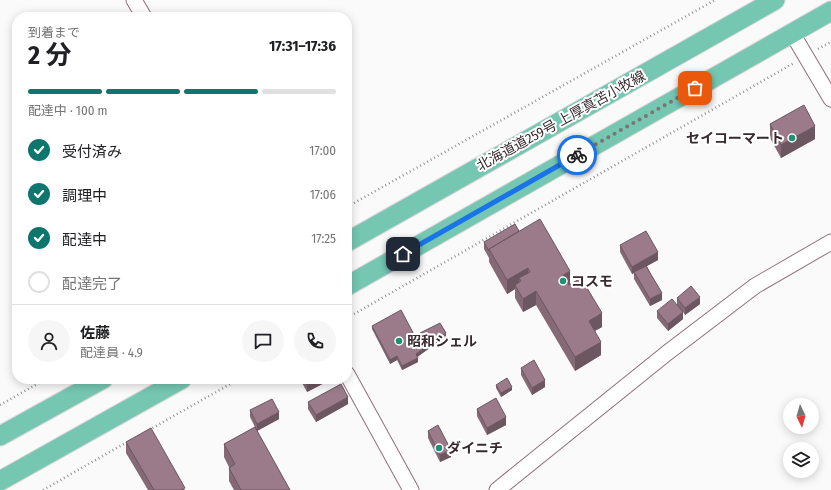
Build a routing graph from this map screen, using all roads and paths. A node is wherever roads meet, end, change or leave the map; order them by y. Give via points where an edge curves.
1 (134, 0) edge
2 (715, 0) edge
3 (775, 0) edge
4 (831, 10) edge
5 (141, 12) edge
6 (792, 33) junction
7 (831, 42) edge
8 (806, 56) junction
9 (831, 99) edge
10 (352, 204) edge
11 (352, 239) edge
12 (831, 242) edge
13 (352, 283) edge
14 (352, 315) edge
15 (352, 383) edge
16 (37, 384) edge
17 (94, 384) edge
18 (173, 384) edge
19 (230, 384) edge
20 (0, 405) edge
21 (144, 433) edge
22 (0, 436) edge
23 (131, 440) edge
24 (0, 481) edge
25 (43, 490) edge
26 (411, 490) edge
27 (497, 490) edge

1 - 5 street
2 - 10 path
3 - 11 main road, 北海道道259号 上厚真苫小牧線
4 - 6 main road
6 - 8 street
6 - 13 main road
7 - 8 path
8 - 9 street
8 - 14 path
12 - 27 street via 755,286 667,353
15 - 26 street
16 - 20 path
17 - 22 main road
18 - 24 main road
19 - 21 path
23 - 25 path

